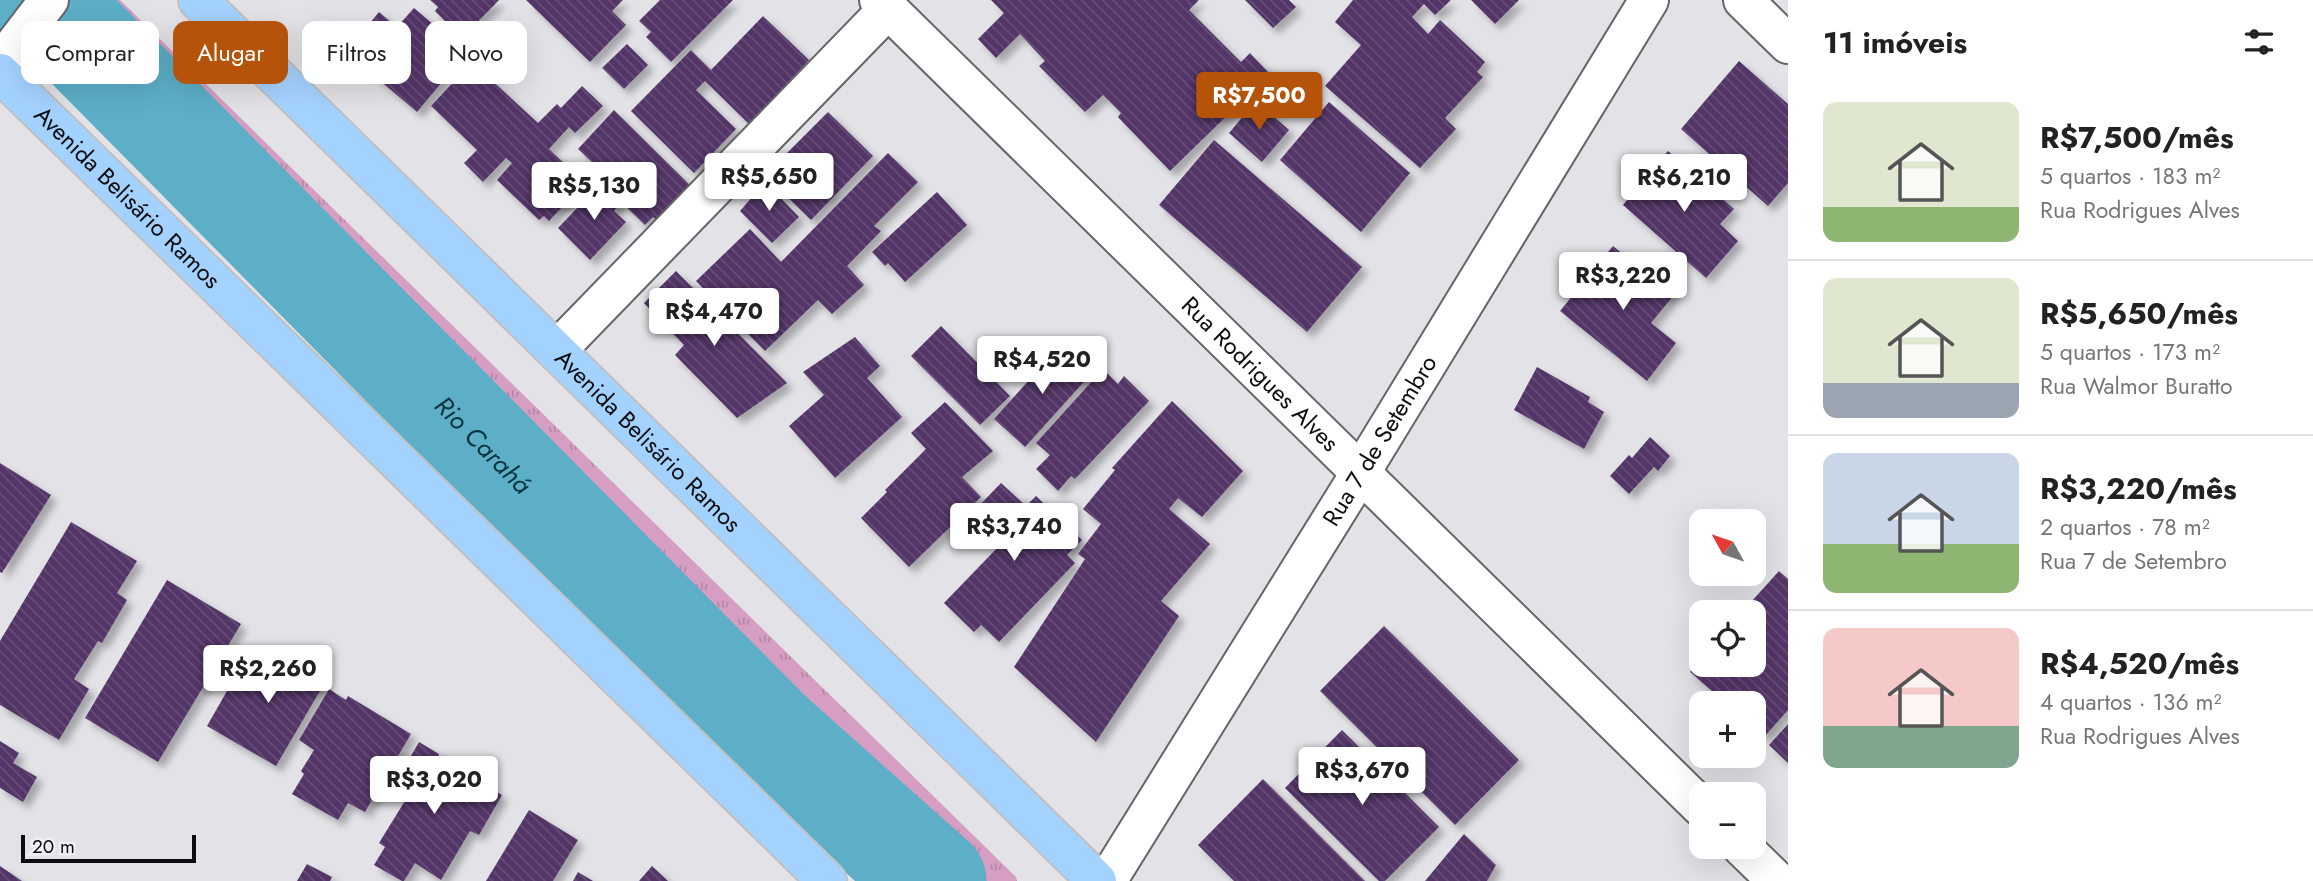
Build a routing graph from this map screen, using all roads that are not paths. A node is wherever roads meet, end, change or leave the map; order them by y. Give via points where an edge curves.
1 (49, 0) edge
2 (198, 0) edge
3 (1649, 0) edge
4 (1742, 0) edge
5 (884, 4) edge
6 (1788, 44) edge
7 (6, 59) edge
8 (557, 350) junction
9 (1361, 472) junction
10 (1689, 795) edge
11 (1754, 859) edge
12 (827, 881) edge
13 (1097, 881) edge
14 (1107, 881) edge
15 (1777, 881) edge

1 - 7 street
2 - 8 main road, Avenida Belisário Ramos
3 - 9 street, Rua 7 de Setembro
4 - 6 street
5 - 8 street
5 - 9 street, Rua Rodrigues Alves
7 - 12 main road, Avenida Belisário Ramos
8 - 13 main road, Avenida Belisário Ramos
9 - 10 street, Rua Rodrigues Alves
9 - 14 street, Rua 7 de Setembro
11 - 15 street

